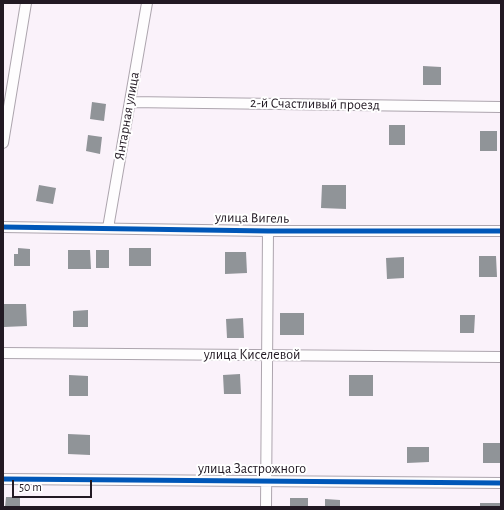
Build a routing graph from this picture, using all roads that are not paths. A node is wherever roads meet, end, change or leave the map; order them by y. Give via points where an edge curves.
1 (26, 3) edge
2 (147, 3) edge
3 (130, 102) junction
4 (501, 107) edge
5 (3, 143) edge
6 (3, 227) edge
7 (108, 228) junction
8 (268, 231) junction
9 (501, 231) edge
10 (3, 353) edge
11 (267, 355) junction
12 (501, 357) edge
13 (3, 479) edge
14 (266, 481) junction
15 (501, 483) edge
16 (266, 507) edge

1 - 5 street
2 - 3 street, Янтарная улица
3 - 4 street, 2-й Счастливый проезд
3 - 7 street, Янтарная улица
6 - 7 street, улица Вигель
7 - 8 street, улица Вигель
8 - 9 street, улица Вигель
8 - 11 street
10 - 11 street, улица Киселевой
11 - 12 street, улица Киселевой
11 - 14 street
13 - 14 street, улица Застрожного
14 - 15 street, улица Застрожного
14 - 16 street

